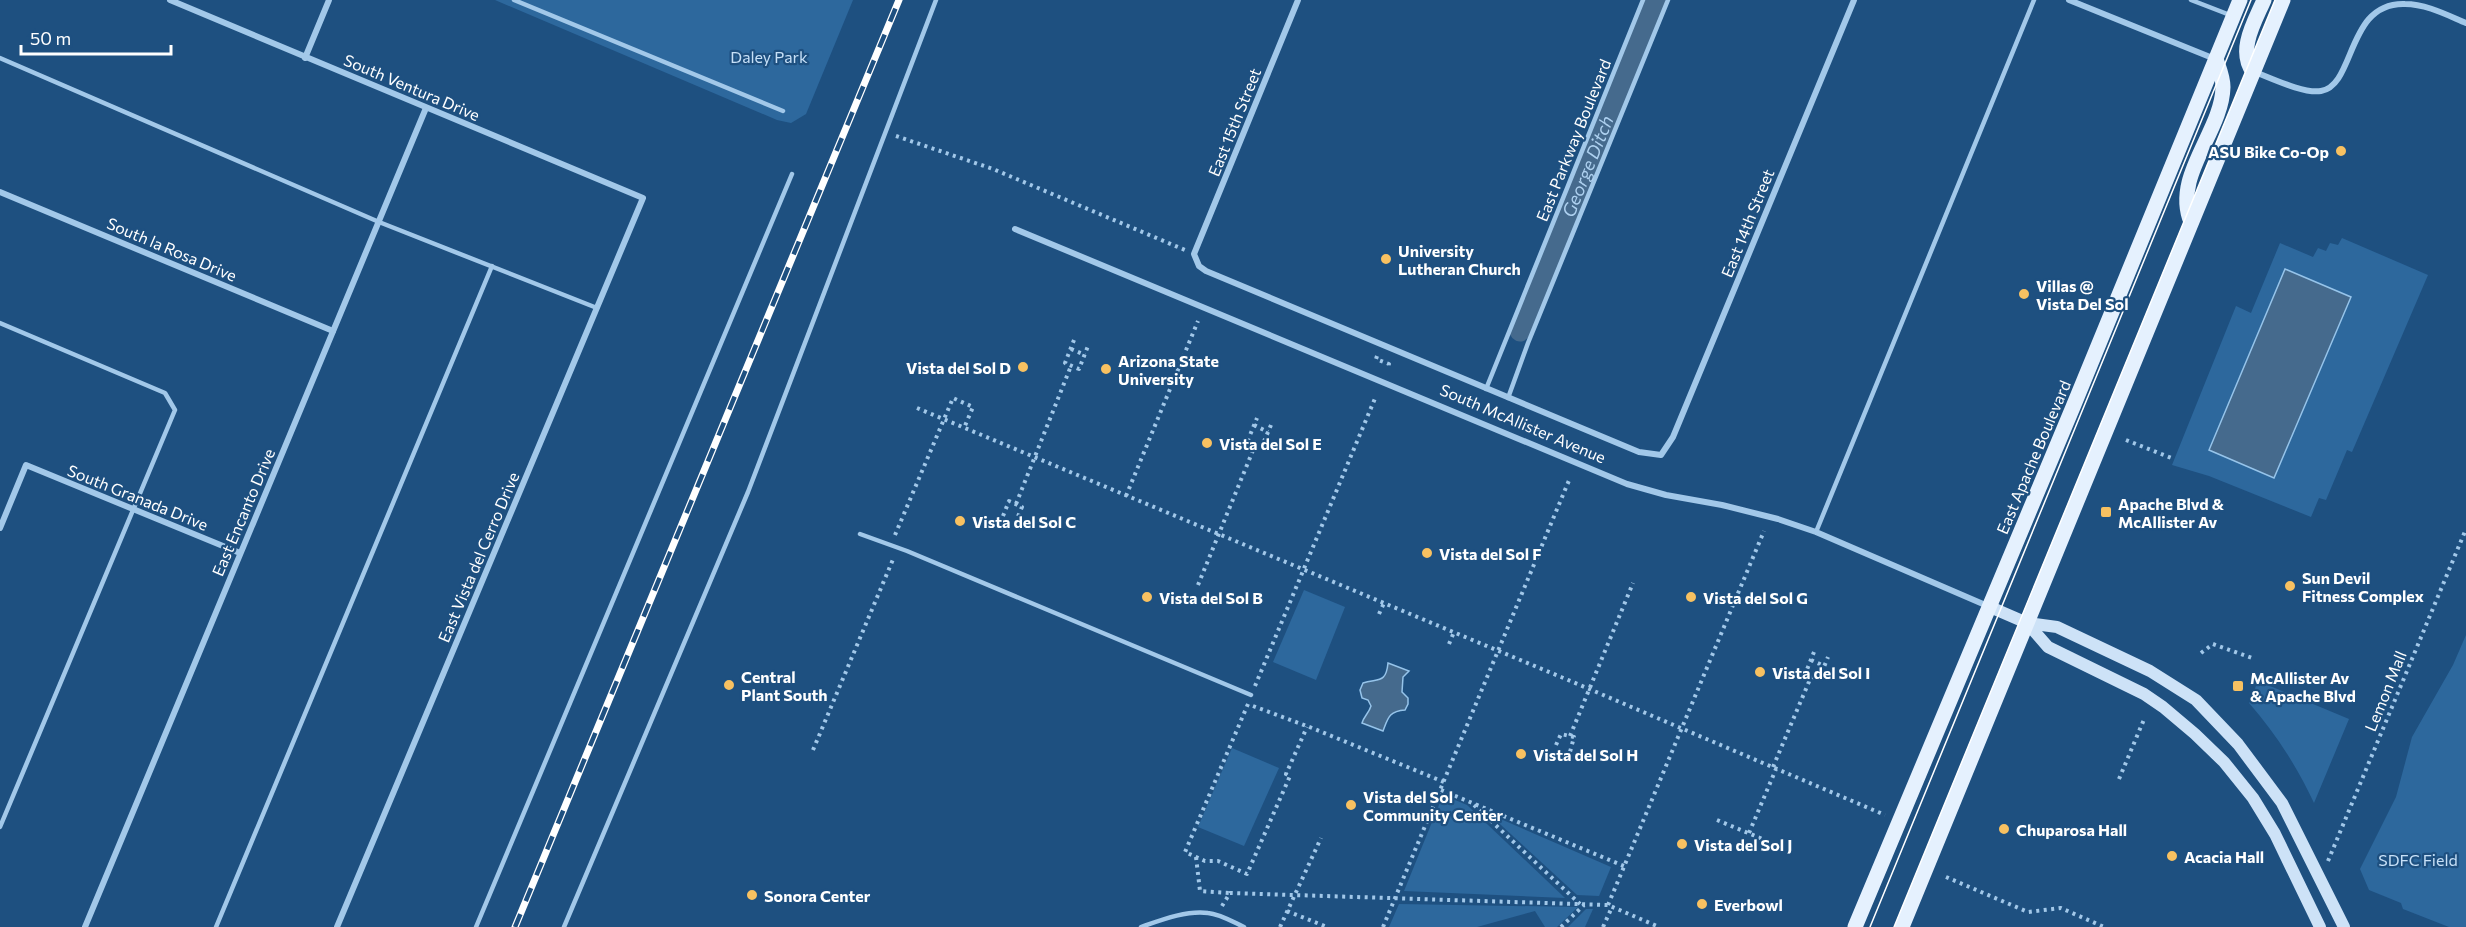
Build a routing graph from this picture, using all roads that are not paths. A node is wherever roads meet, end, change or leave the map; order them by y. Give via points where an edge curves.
1 (170, 0) edge
2 (329, 0) edge
3 (514, 0) edge
4 (936, 0) edge
5 (1298, 0) edge
6 (1643, 0) edge
7 (1668, 0) edge
8 (1854, 0) edge
9 (2034, 0) edge
10 (2071, 0) edge
11 (2191, 0) edge
12 (2240, 0) edge
13 (2264, 0) edge
14 (2283, 0) edge
15 (2233, 16) junction
16 (2466, 23) edge
17 (0, 58) edge
18 (305, 58) junction
19 (2216, 59) junction
20 (2253, 72) junction
21 (426, 108) junction
22 (783, 111) dead end
23 (792, 174) dead end
24 (0, 192) edge
25 (643, 198) joint
26 (379, 222) junction
27 (2192, 223) junction
28 (1015, 229) dead end
29 (1194, 254) joint
30 (492, 266) junction
31 (597, 308) junction
32 (0, 323) edge
33 (333, 331) junction
34 (1486, 389) junction
35 (1508, 399) junction
36 (1661, 455) joint
37 (132, 508) junction
38 (0, 528) edge
39 (1816, 532) junction
40 (860, 534) dead end
41 (240, 553) junction
42 (1990, 607) junction
43 (2027, 623) junction
44 (1251, 695) road end
45 (0, 827) edge
46 (85, 927) edge
47 (216, 927) edge
48 (337, 927) edge
49 (476, 927) edge
50 (564, 927) edge
51 (1141, 927) edge
52 (1244, 927) edge
53 (1855, 927) edge
54 (1902, 927) edge
55 (2320, 927) edge
56 (2344, 927) edge

1 - 18 street, South Ventura Drive
2 - 18 street
3 - 22 lane
4 - 50 lane via 748,492
5 - 29 street, East 15th Street
6 - 34 lane, East Parkway Boulevard
7 - 35 lane
8 - 36 street, East 14th Street via 1673,437
9 - 39 lane
10 - 19 street
11 - 15 lane
12 - 15 main road, East Apache Boulevard
13 - 20 main road via 2246,53
14 - 20 main road
15 - 19 main road, East Apache Boulevard
16 - 20 street via 2417,5 2384,7 2357,34 2340,77 2321,91
17 - 26 lane
18 - 21 street, South Ventura Drive
19 - 27 main road via 2223,86 2190,181 2188,213
19 - 42 main road, East Apache Boulevard
20 - 27 main road
21 - 25 street, South Ventura Drive
21 - 26 street, East Encanto Drive
23 - 49 lane
24 - 33 street, South la Rosa Drive
25 - 31 street, East Vista del Cerro Drive
26 - 30 lane
26 - 33 street, East Encanto Drive
27 - 43 main road
28 - 39 street, South McAllister Avenue via 1627,484 1752,512
29 - 34 street, South McAllister Avenue via 1206,271
30 - 31 lane
30 - 47 lane
31 - 48 street, East Vista del Cerro Drive
32 - 37 lane via 165,393 175,410
33 - 41 street, East Encanto Drive
34 - 35 street, South McAllister Avenue
35 - 36 street, South McAllister Avenue via 1639,452
37 - 38 street, South Granada Drive via 26,465
37 - 41 street, South Granada Drive
37 - 45 lane
39 - 42 street, South McAllister Avenue
40 - 44 lane
41 - 46 street, East Encanto Drive
42 - 43 street, South McAllister Avenue
42 - 53 main road, East Apache Boulevard
43 - 54 main road
43 - 55 street, South McAllister Avenue via 2048,647 2163,707 2224,762 2275,834
43 - 56 street, South McAllister Avenue via 2057,627 2121,657 2176,686 2212,715 2282,803
51 - 52 lane via 1160,920 1210,913

